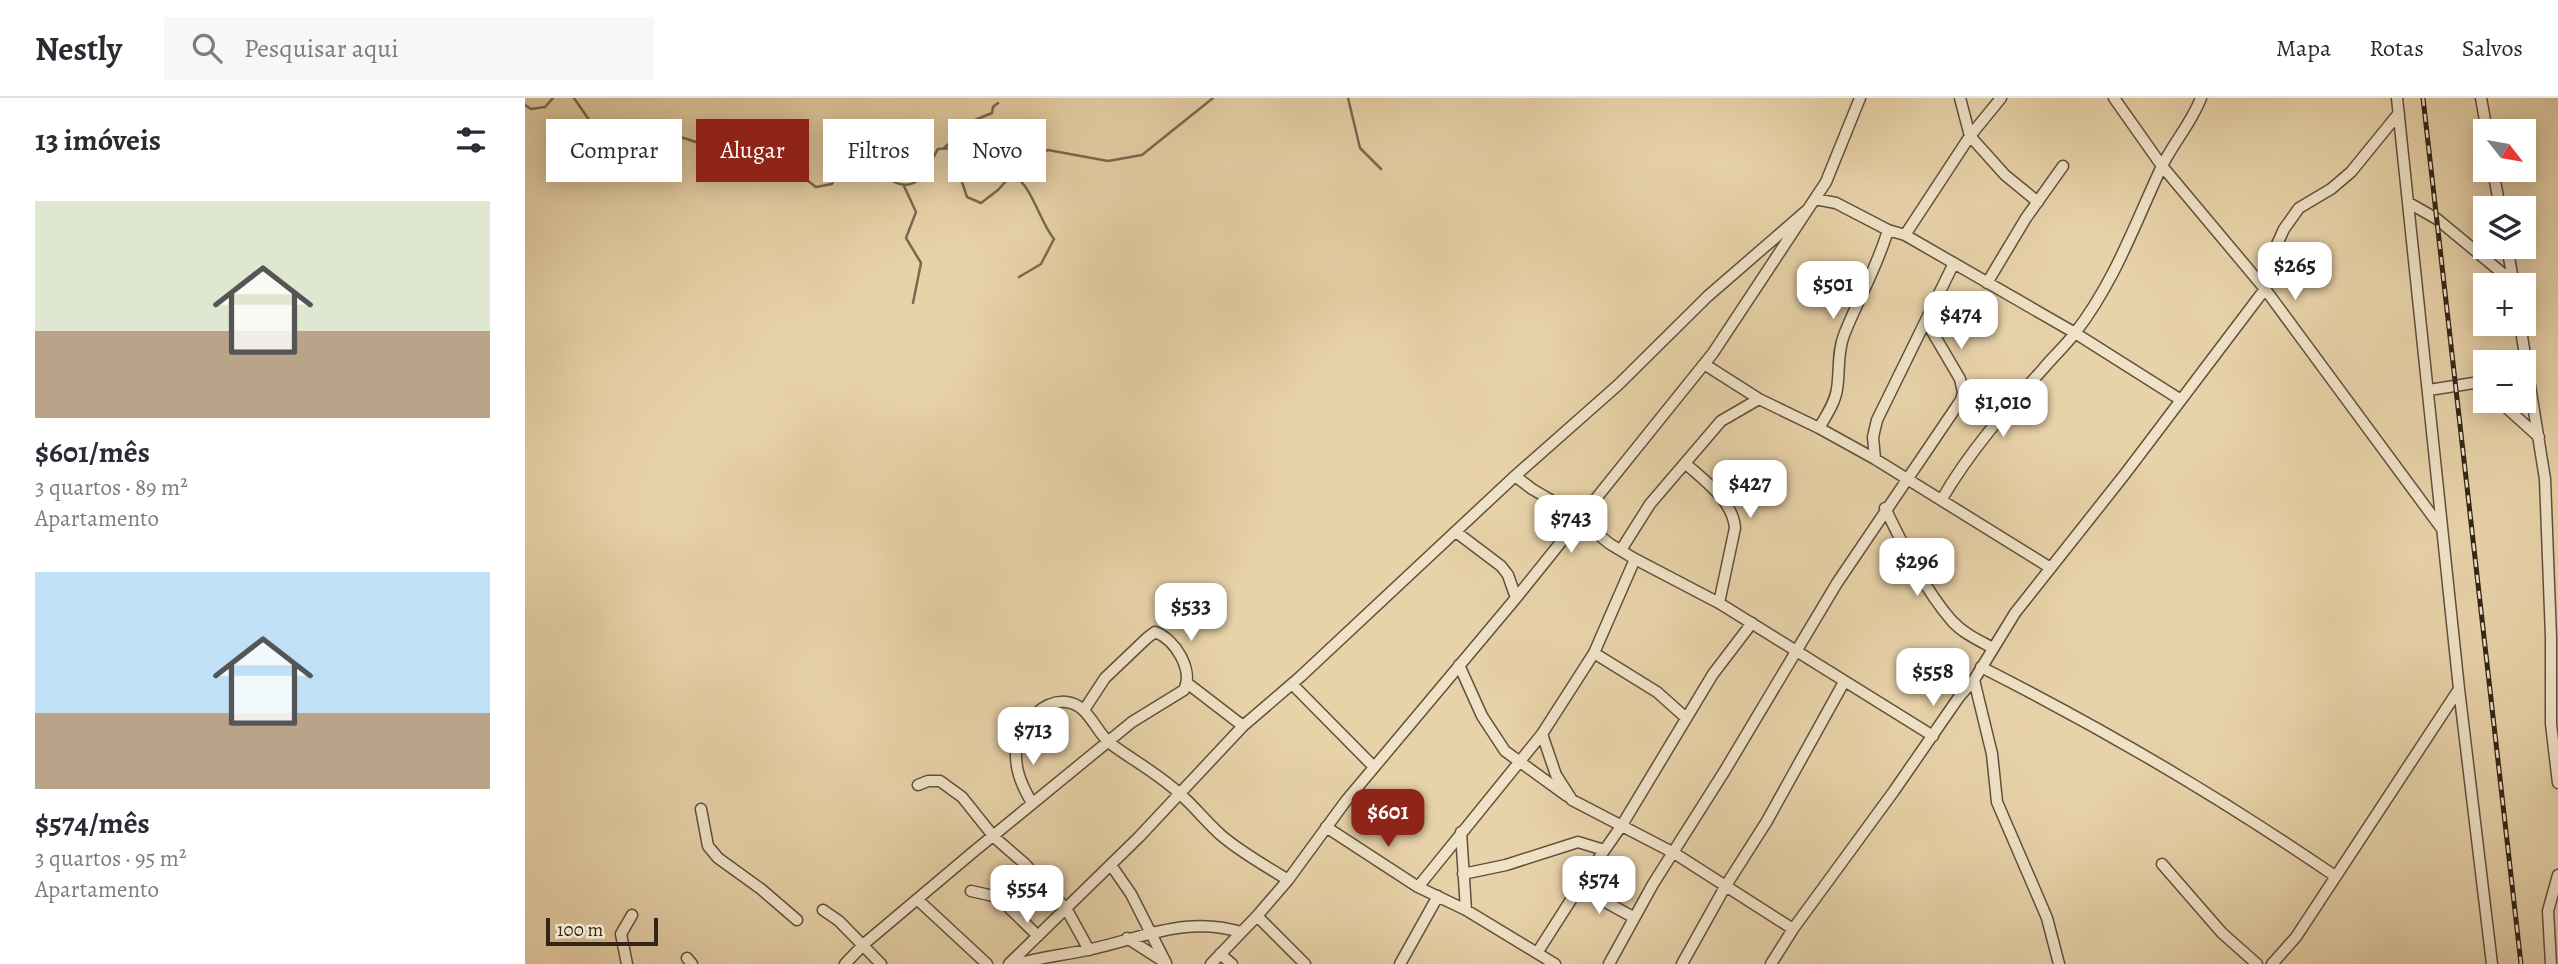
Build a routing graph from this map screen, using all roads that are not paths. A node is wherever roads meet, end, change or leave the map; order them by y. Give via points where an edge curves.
1 (1860, 98) edge
2 (1960, 98) edge
3 (2001, 98) edge
4 (2114, 98) edge
5 (2201, 98) edge
6 (2397, 98) edge
7 (2481, 98) edge
8 (2399, 113) junction
9 (2485, 119) edge
10 (1970, 136) junction
11 (2063, 166) dead end
12 (2162, 166) junction
13 (1826, 182) junction
14 (1815, 199) junction
15 (2038, 202) junction
16 (1836, 203) junction
17 (2409, 203) junction
18 (1806, 211) junction
19 (1888, 230) junction
20 (1905, 235) junction
21 (1954, 263) junction
22 (2500, 273) edge
23 (1987, 283) junction
24 (2263, 285) junction
25 (1926, 321) junction
26 (2075, 332) junction
27 (2523, 336) edge
28 (1704, 364) junction
29 (2473, 383) edge
30 (2429, 390) junction
31 (1759, 399) junction
32 (2181, 400) junction
33 (2512, 413) edge
34 (1819, 428) junction
35 (2539, 438) junction
36 (1875, 459) junction
37 (1686, 464) junction
38 (1515, 476) junction
39 (2558, 477) edge
40 (2545, 479) junction
41 (1906, 480) junction
42 (1942, 499) junction
43 (1885, 508) junction
44 (1581, 519) junction
45 (2444, 531) junction
46 (1456, 532) junction
47 (1621, 550) junction
48 (1635, 559) junction
49 (2049, 567) junction
50 (1516, 598) junction
51 (1719, 603) junction
52 (1752, 623) junction
53 (1993, 648) junction
54 (1797, 651) junction
55 (1594, 653) junction
56 (1459, 665) junction
57 (1981, 667) junction
58 (1974, 680) junction
59 (1844, 682) junction
60 (1187, 683) junction
61 (1291, 684) junction
62 (2459, 689) junction
63 (1084, 710) junction
64 (1685, 717) junction
65 (1243, 726) junction
66 (1542, 734) junction
67 (1933, 736) junction
68 (1109, 743) junction
69 (1519, 763) junction
70 (1374, 767) junction
71 (2558, 783) edge
72 (918, 785) dead end
73 (1180, 794) junction
74 (1572, 800) junction
75 (1033, 803) junction
76 (701, 809) dead end
77 (1622, 825) junction
78 (1326, 827) junction
79 (1461, 832) junction
80 (994, 837) junction
81 (1604, 850) junction
82 (1674, 853) junction
83 (2162, 864) dead end
84 (1111, 865) junction
85 (1463, 874) junction
86 (2558, 875) edge
87 (2335, 876) junction
88 (1288, 880) junction
89 (1418, 887) junction
90 (1725, 887) junction
91 (1580, 888) junction
92 (971, 891) dead end
93 (1438, 896) junction
94 (918, 900) junction
95 (824, 910) dead end
96 (1066, 910) junction
97 (1466, 910) junction
98 (632, 915) dead end
99 (1257, 916) junction
100 (1633, 917) junction
101 (797, 919) dead end
102 (1793, 929) junction
103 (1152, 932) junction
104 (1241, 932) junction
105 (1038, 936) junction
106 (1127, 938) junction
107 (864, 944) junction
108 (1089, 950) junction
109 (1537, 953) junction
110 (1220, 954) junction
111 (1042, 961) edge
112 (627, 964) edge
113 (845, 964) edge
114 (881, 964) edge
115 (987, 964) edge
116 (1009, 964) edge
117 (1018, 964) edge
118 (1167, 964) edge
119 (1211, 964) edge
120 (1232, 964) edge
121 (1305, 964) edge
122 (1400, 964) edge
123 (1555, 964) edge
124 (1609, 964) edge
125 (1682, 964) edge
126 (1771, 964) edge
127 (2060, 964) edge
128 (2257, 964) edge
129 (2272, 964) edge
130 (2492, 964) edge
131 (2550, 964) edge

1 - 13 street
2 - 10 street
3 - 10 street
4 - 12 street
5 - 12 street
6 - 8 street
7 - 9 street
8 - 17 street
8 - 24 street via 2351,172 2299,208 2284,229
10 - 15 street via 2005,175
10 - 20 street
11 - 15 street
12 - 24 street
12 - 26 street via 2112,275
13 - 14 street
13 - 16 street
14 - 16 street
14 - 18 street
15 - 23 street
16 - 19 street
17 - 22 street via 2437,219
17 - 30 street
18 - 28 street
18 - 38 street via 1707,296 1618,385
19 - 20 street
19 - 34 street via 1877,266 1843,336 1837,390
20 - 21 street
21 - 23 street
21 - 25 street
23 - 26 street
24 - 32 street
24 - 45 street
25 - 36 street via 1877,420
25 - 41 street via 1963,392
26 - 32 street
26 - 42 street via 1999,419
27 - 35 street
28 - 31 street
28 - 44 street
29 - 30 street
30 - 45 street
31 - 34 street
31 - 37 street via 1721,421
32 - 49 street
33 - 35 street
34 - 36 street
35 - 40 street
36 - 41 street
37 - 47 street via 1650,504
37 - 51 street via 1734,517
38 - 44 street
38 - 46 street
39 - 40 street
40 - 71 street via 2551,724
41 - 42 street
41 - 43 street
42 - 49 street
43 - 53 street via 1913,563 1952,621
43 - 54 street
44 - 47 street
44 - 50 street
45 - 62 street
46 - 50 street via 1505,570
46 - 61 street
47 - 48 street
48 - 51 street
48 - 55 street
49 - 53 street
50 - 56 street
51 - 52 street
52 - 54 street
52 - 64 street
53 - 57 street
54 - 59 street
54 - 82 street
55 - 64 street via 1657,692
55 - 66 street
56 - 69 street via 1482,716 1505,751
56 - 70 street
57 - 58 street
57 - 87 street via 2142,752
58 - 67 street
58 - 127 street via 1992,754 1997,802 2047,918
59 - 67 street
59 - 90 street
60 - 63 street via 1173,643 1155,632 1105,678
60 - 65 street
60 - 68 street via 1179,694 1132,722
61 - 65 street
61 - 70 street
62 - 87 street
62 - 130 street
63 - 68 street
63 - 75 street via 1064,701 1047,706 1019,733 1017,774
64 - 77 street
65 - 73 street
66 - 69 street
66 - 74 street via 1556,775
67 - 102 street
68 - 73 street
68 - 75 street
69 - 74 street
69 - 79 street
70 - 78 street
72 - 80 street via 940,781 955,791
73 - 84 street
73 - 88 street via 1242,852
74 - 77 street
75 - 80 street
76 - 101 street via 708,846 718,858
77 - 81 street
77 - 82 street
78 - 88 street
78 - 89 street
79 - 85 street
79 - 89 street
80 - 94 street
80 - 96 street
81 - 85 street via 1578,842
81 - 91 street
82 - 90 street
82 - 100 street
83 - 128 street
84 - 96 street
84 - 103 street
85 - 97 street
86 - 131 street via 2548,911
87 - 129 street via 2296,937
88 - 99 street
89 - 93 street
90 - 102 street
90 - 125 street
91 - 100 street
91 - 109 street
92 - 105 street via 998,897
93 - 97 street
93 - 122 street
94 - 107 street
94 - 115 street
95 - 107 street
96 - 105 street
96 - 108 street
97 - 109 street
98 - 112 street via 621,933
99 - 104 street
99 - 121 street
100 - 124 street
102 - 126 street
103 - 104 street via 1213,925
103 - 106 street
103 - 118 street
104 - 110 street
105 - 116 street
106 - 108 street
106 - 118 street
107 - 113 street
107 - 114 street
108 - 111 street
109 - 123 street
110 - 119 street
110 - 120 street
111 - 117 street

